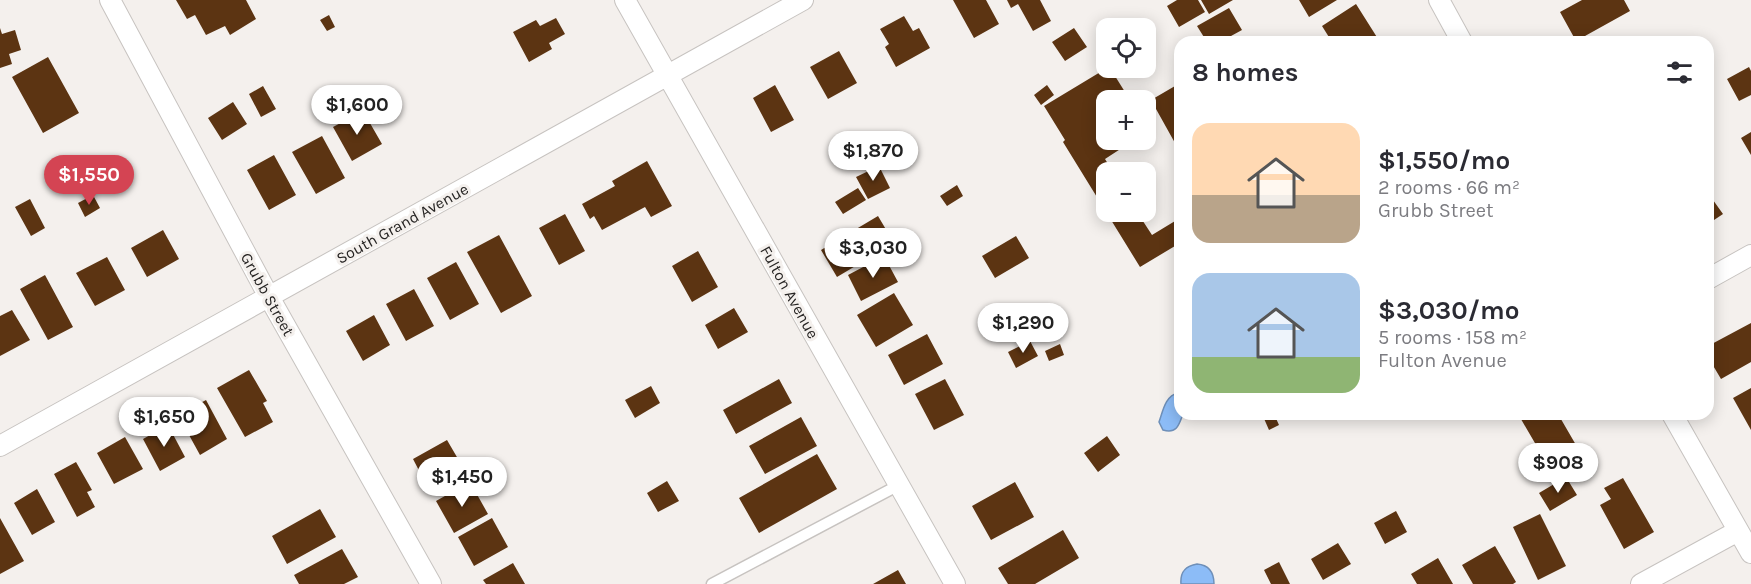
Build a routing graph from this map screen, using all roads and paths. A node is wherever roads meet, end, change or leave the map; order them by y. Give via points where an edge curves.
1 (110, 0) edge
2 (626, 0) edge
3 (803, 0) edge
4 (1439, 0) edge
5 (1459, 36) edge
6 (668, 75) junction
7 (1751, 255) edge
8 (1714, 276) edge
9 (269, 297) junction
10 (1675, 420) edge
11 (0, 446) edge
12 (899, 485) junction
13 (1738, 531) junction
14 (1751, 553) edge
15 (431, 584) edge
16 (712, 584) edge
17 (955, 584) edge
18 (1641, 584) edge

1 - 9 street, Grubb Street
2 - 6 street, Fulton Avenue
3 - 6 street, South Grand Avenue
4 - 5 street
6 - 9 street, South Grand Avenue
6 - 12 street, Fulton Avenue
7 - 8 street
9 - 11 street, South Grand Avenue
9 - 15 street, Grubb Street
10 - 13 street
12 - 16 lane
12 - 17 street, Fulton Avenue
13 - 14 street
13 - 18 street

